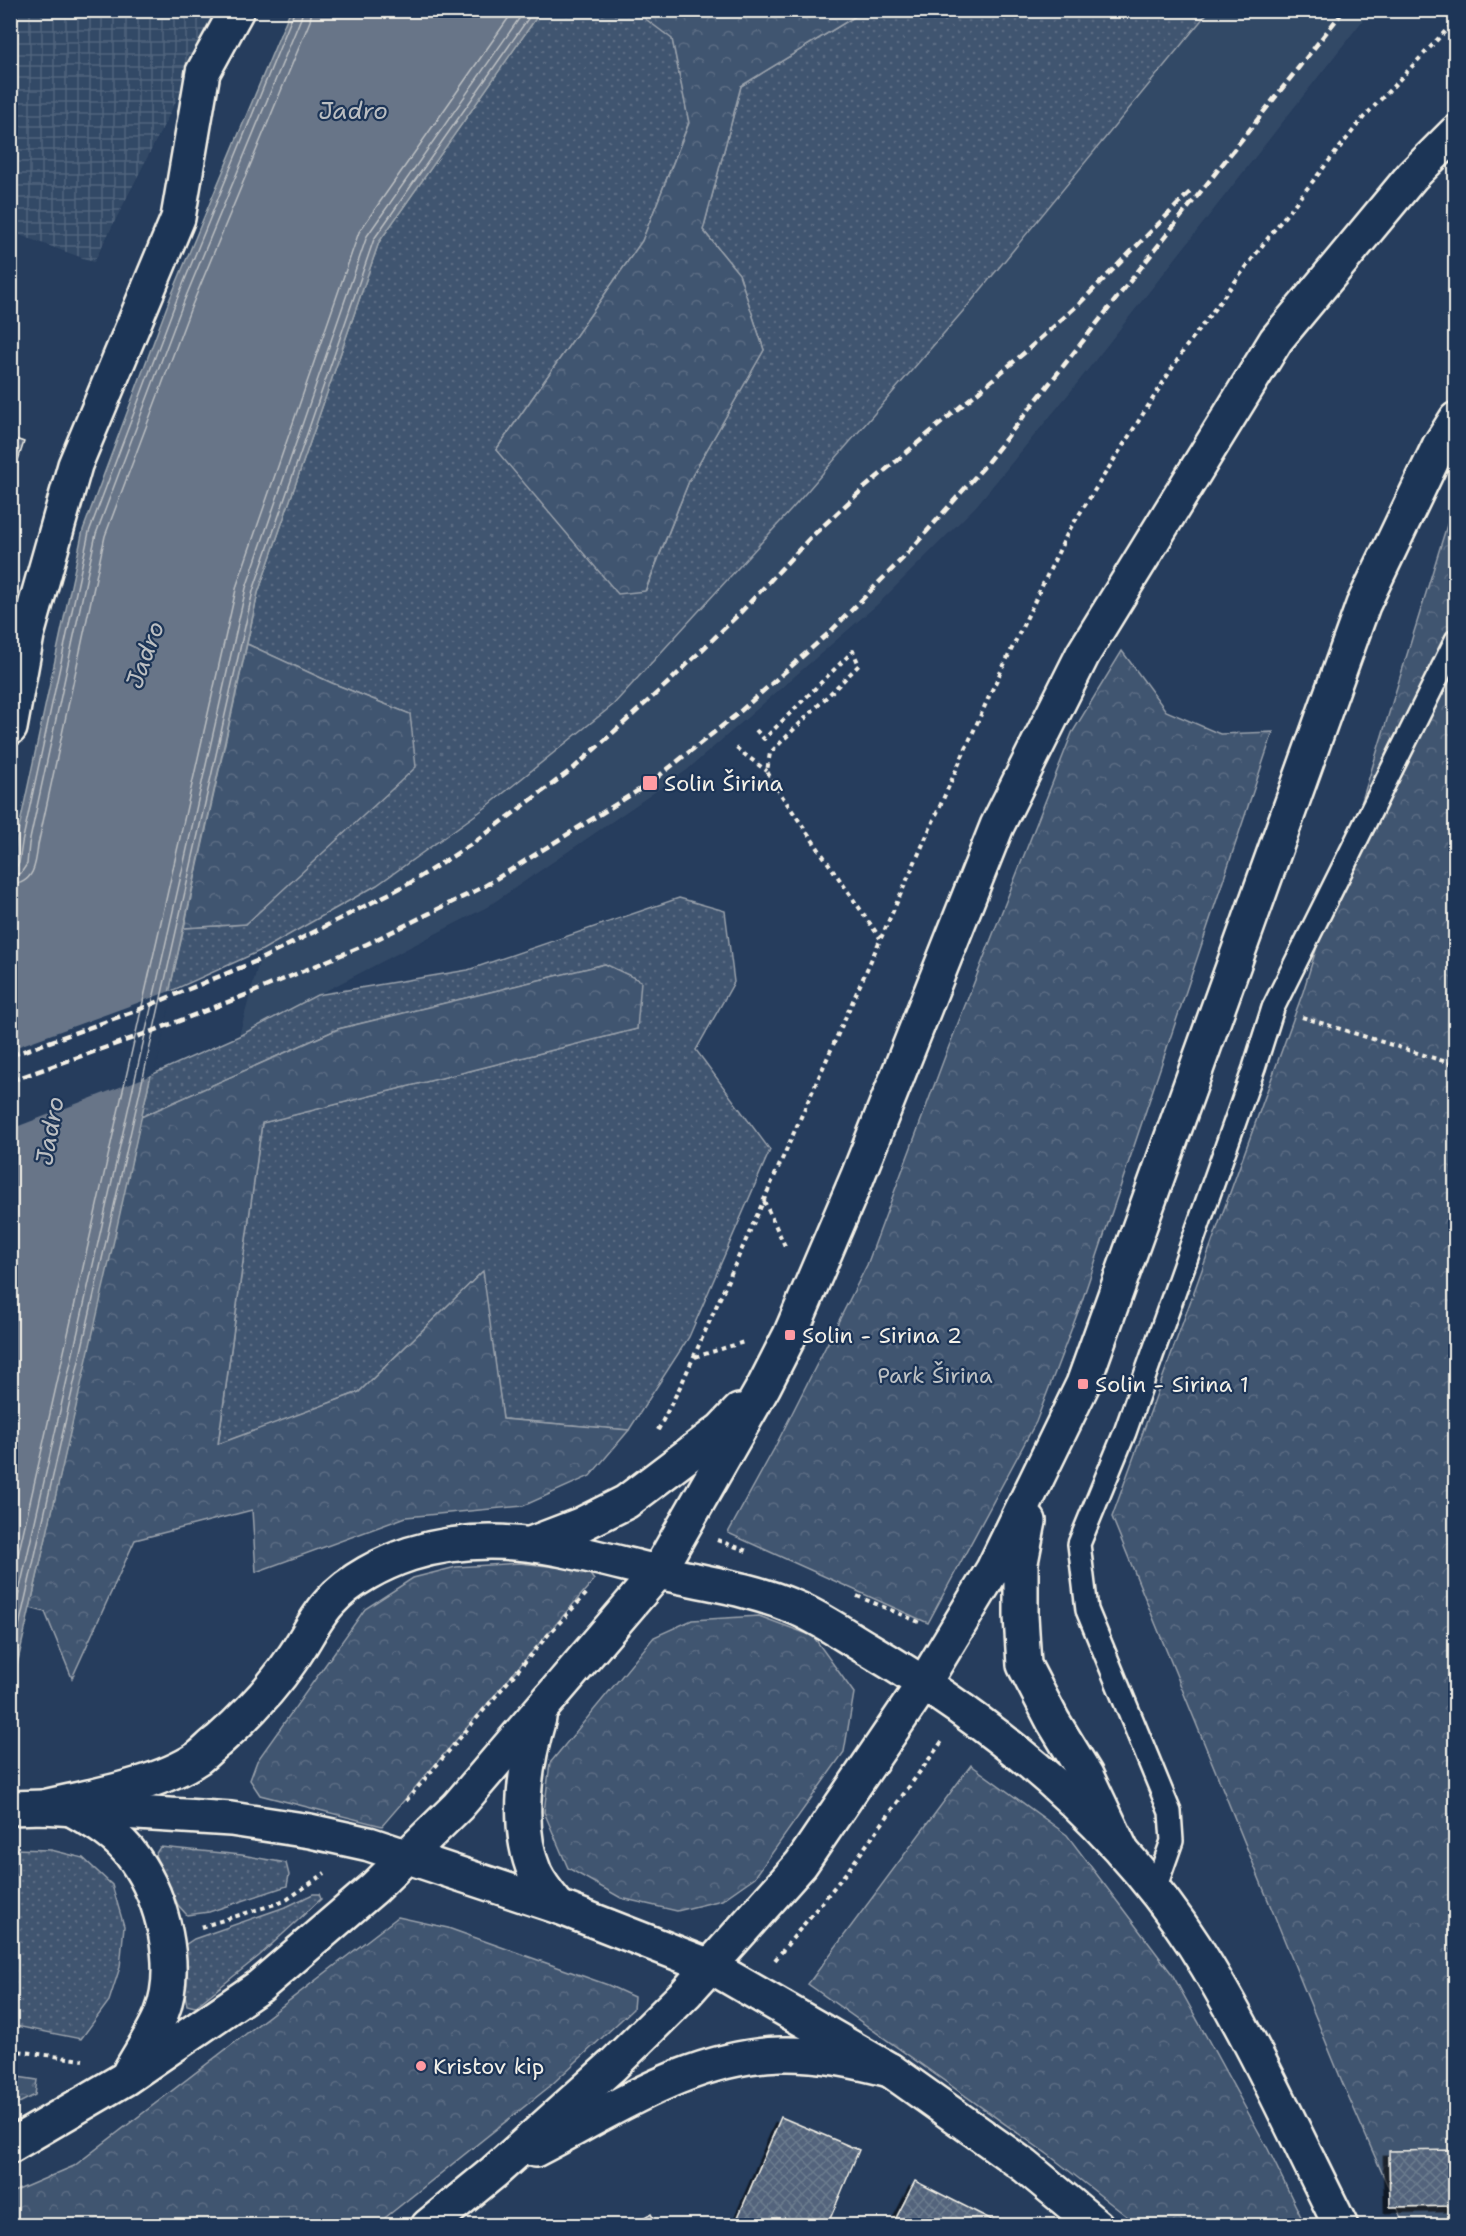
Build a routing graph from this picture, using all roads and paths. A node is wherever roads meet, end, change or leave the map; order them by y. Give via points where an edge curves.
1 (237, 10) edge
2 (1455, 20) edge
3 (1455, 132) edge
4 (1455, 419) edge
5 (1455, 640) edge
6 (10, 728) edge
7 (756, 730) dead end
8 (736, 748) dead end
9 (767, 771) junction
10 (881, 938) junction
11 (1273, 1008) junction
12 (1455, 1065) edge
13 (764, 1200) junction
14 (785, 1246) dead end
15 (744, 1342) dead end
16 (694, 1357) junction
17 (764, 1386) junction
18 (656, 1434) dead end
19 (1034, 1487) junction
20 (682, 1530) junction
21 (532, 1543) junction
22 (750, 1552) dead end
23 (616, 1562) junction
24 (658, 1572) junction
25 (848, 1593) dead end
26 (954, 1637) junction
27 (924, 1683) junction
28 (543, 1708) junction
29 (962, 1710) junction
30 (10, 1808) edge
31 (59, 1809) junction
32 (369, 1844) junction
33 (1122, 1851) junction
34 (405, 1857) junction
35 (1155, 1889) junction
36 (559, 1907) junction
37 (166, 1934) junction
38 (710, 1966) junction
39 (752, 1989) junction
40 (10, 2050) edge
41 (91, 2061) dead end
42 (890, 2070) junction
43 (126, 2078) junction
44 (10, 2146) edge
45 (494, 2172) junction
46 (428, 2226) edge
47 (1096, 2226) edge
48 (1341, 2226) edge

1 - 6 main road via 203,72 178,218 75,465 27,635
2 - 10 path via 1364,117 1274,230 1153,396 1068,532 991,692
3 - 17 main road via 1412,176 1276,340 1083,654 997,826 858,1178
4 - 19 main road via 1363,605 1083,1384
5 - 11 lane
7 - 9 path via 764,739 853,651 859,664 771,753
8 - 9 path
9 - 10 path
10 - 13 path
11 - 12 path
11 - 35 lane via 1125,1432 1079,1544 1087,1610 1170,1812 1172,1840
13 - 14 path
13 - 16 path
15 - 16 path
16 - 18 path
17 - 20 main road
17 - 21 main road via 721,1430 626,1502
19 - 26 main road
19 - 33 main road via 1022,1562 1024,1665 1086,1774
20 - 22 path
20 - 24 main road
21 - 23 main road
21 - 31 main road via 465,1542 410,1554 367,1572 330,1601 290,1663 262,1697 198,1758 164,1775
23 - 24 main road
23 - 32 path via 548,1635
24 - 27 main road via 740,1588 797,1608
24 - 28 main road
25 - 26 path
26 - 27 main road
27 - 29 main road
27 - 38 main road via 801,1864
28 - 34 main road via 458,1806
28 - 36 main road via 529,1753 524,1789 526,1845 545,1890
29 - 33 main road via 1023,1756
29 - 39 path via 849,1869
30 - 31 main road
31 - 32 main road via 231,1819
31 - 37 main road via 106,1829 134,1857 153,1894
32 - 34 main road
32 - 37 path via 285,1901 200,1928
33 - 35 main road
34 - 36 main road
34 - 43 main road via 260,1986
35 - 48 main road via 1231,2007
36 - 38 main road
37 - 43 main road via 169,1980 161,2014
38 - 39 main road
38 - 45 main road via 612,2066
39 - 42 main road
40 - 41 path
42 - 45 main road via 844,2059 781,2054 719,2062 629,2098
42 - 47 main road via 1016,2159
43 - 44 main road
45 - 46 main road

